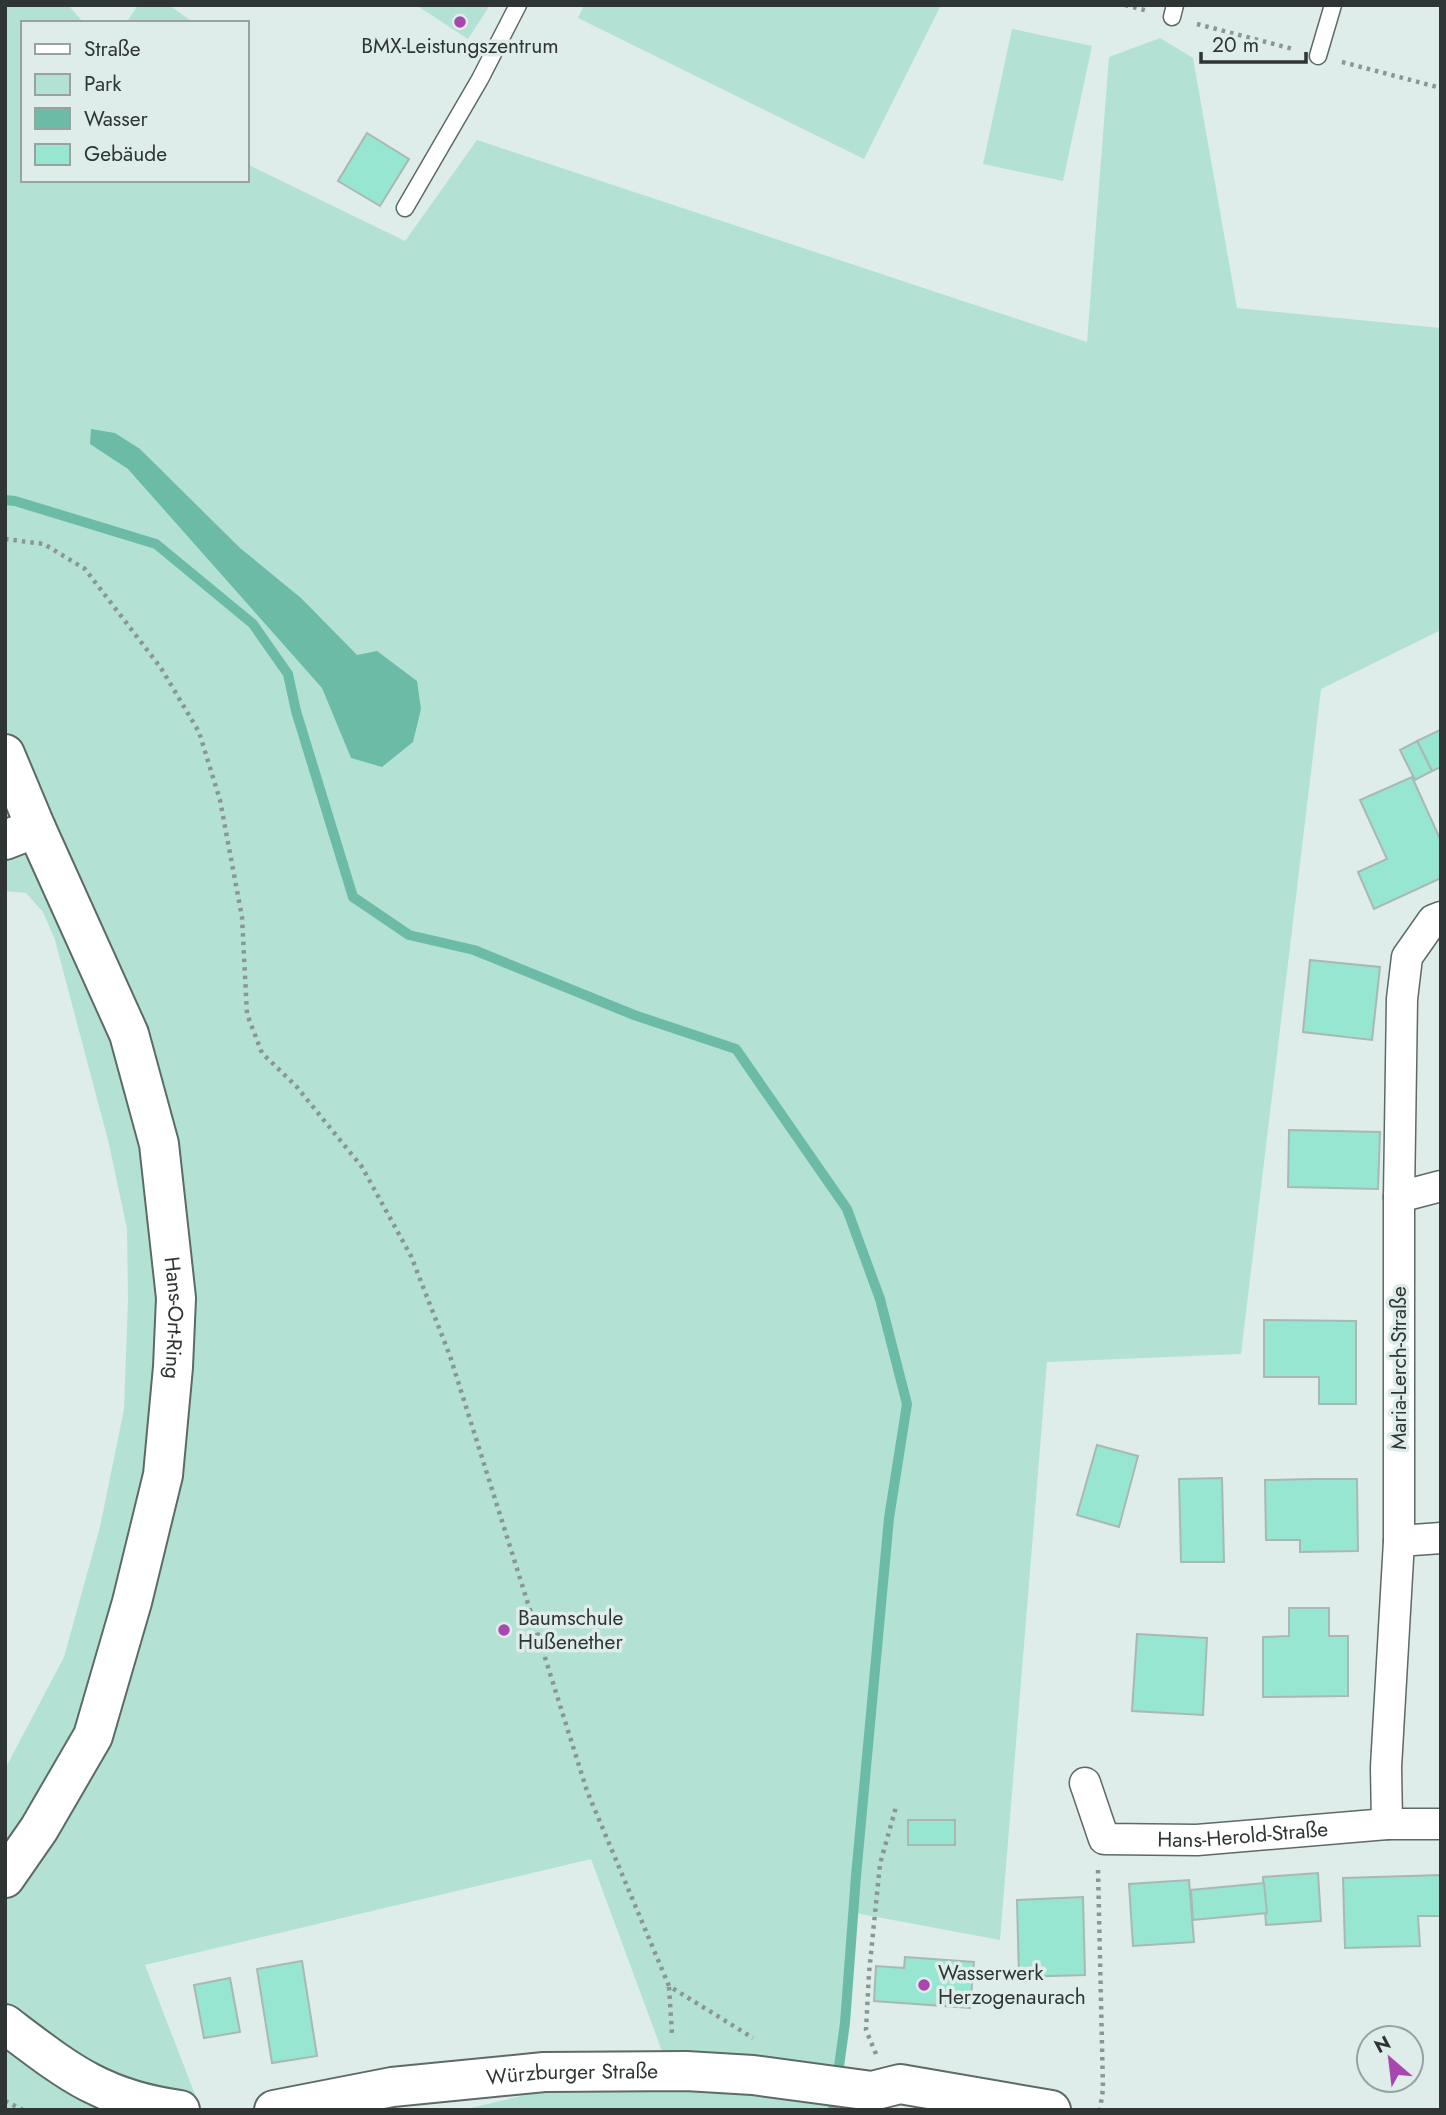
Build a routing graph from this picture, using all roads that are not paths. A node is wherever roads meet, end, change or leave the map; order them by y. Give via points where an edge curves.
1 (518, 5) edge
2 (1333, 5) edge
3 (1318, 56) road end
4 (405, 208) dead end
5 (5, 754) edge
6 (20, 834) edge
7 (1437, 919) edge
8 (1441, 1186) edge
9 (1399, 1197) junction
10 (1441, 1538) edge
11 (1399, 1541) junction
12 (1085, 1783) dead end
13 (1387, 1824) junction
14 (1441, 1824) edge
15 (5, 1878) edge
16 (5, 2024) edge
17 (882, 2100) edge
18 (166, 2108) edge
19 (274, 2110) edge
20 (1051, 2110) edge

1 - 4 lane
2 - 3 lane
5 - 6 main road, Hans-Ort-Ring
6 - 15 main road, Hans-Ort-Ring via 129,1034 159,1144 176,1298 163,1475 97,1722 39,1829
7 - 9 street, Maria-Lerch-Straße via 1407,957 1402,999
8 - 9 street
9 - 11 street, Maria-Lerch-Straße
10 - 11 street
11 - 13 street, Maria-Lerch-Straße
12 - 13 street, Hans-Herold-Straße via 1104,1839 1197,1840
13 - 14 street, Hans-Herold-Straße
16 - 18 main road via 71,2073 109,2094
17 - 19 main road, Würzburger Straße via 753,2075 544,2071 392,2087
17 - 20 main road, Würzburger Straße via 900,2084

